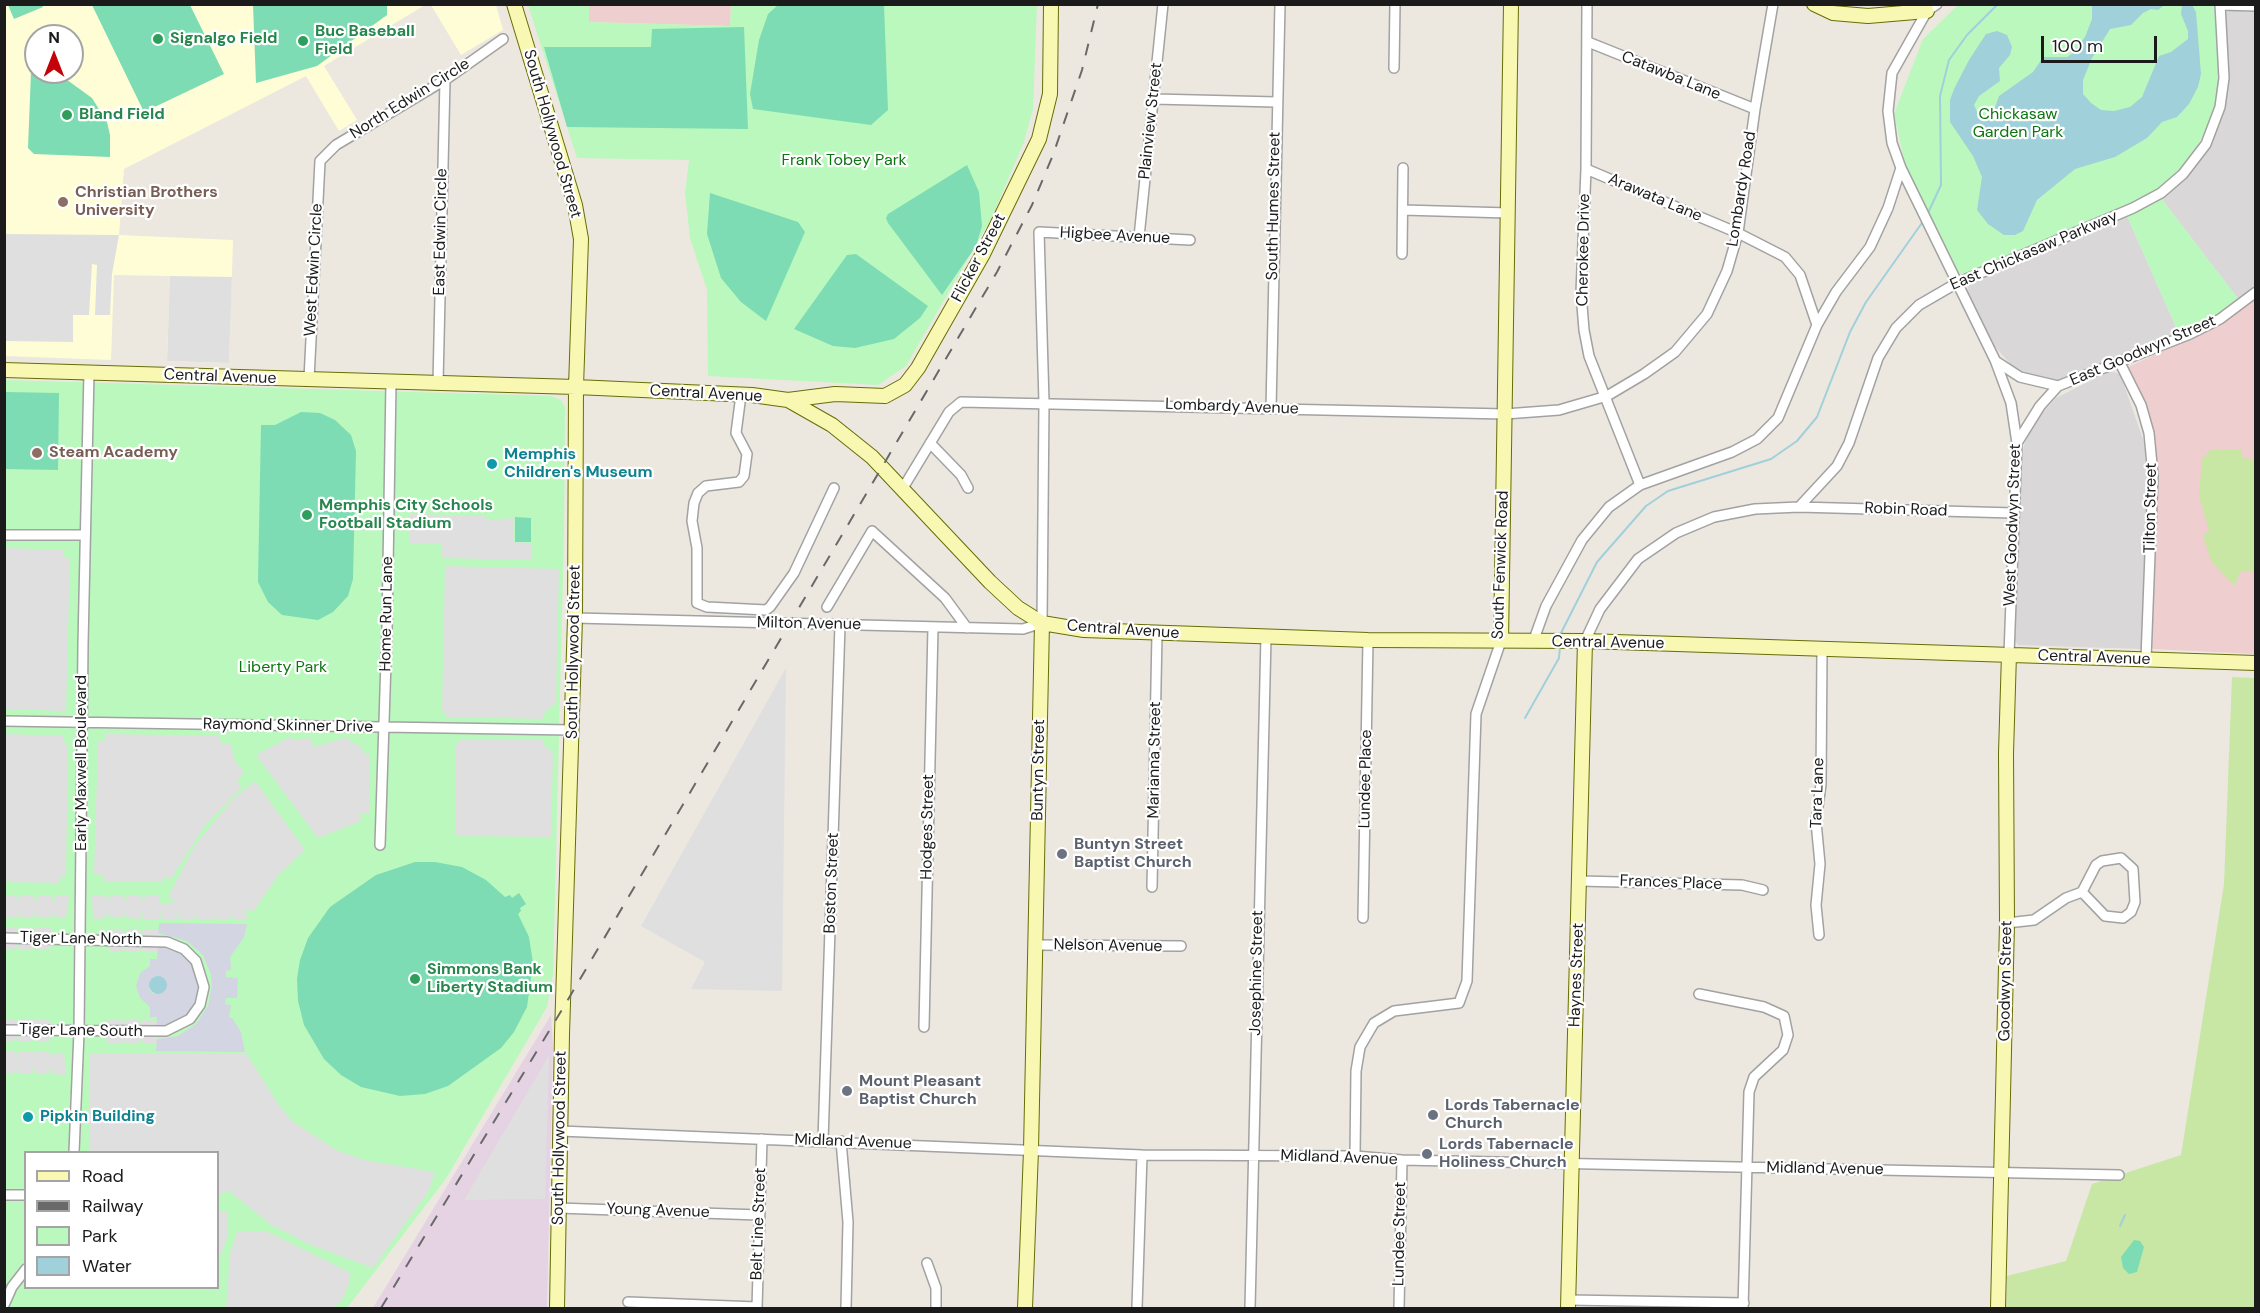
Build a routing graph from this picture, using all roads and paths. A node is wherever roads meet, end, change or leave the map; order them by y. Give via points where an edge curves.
1 (514, 4) edge
2 (1051, 4) edge
3 (1163, 4) edge
4 (1280, 4) edge
5 (1395, 4) edge
6 (1511, 4) edge
7 (1587, 4) edge
8 (1773, 4) edge
9 (1814, 4) edge
10 (2220, 5) edge
11 (2256, 6) edge
12 (1932, 8) edge
13 (502, 39) dead end
14 (1588, 42) junction
15 (1394, 68) dead end
16 (445, 80) junction
17 (1154, 99) junction
18 (1276, 102) junction
19 (1755, 109) junction
20 (320, 161) joint
21 (1403, 168) dead end
22 (1901, 168) junction
23 (1586, 169) junction
24 (1402, 210) junction
25 (1508, 213) junction
26 (1039, 232) joint
27 (1738, 233) junction
28 (1139, 237) junction
29 (1190, 240) dead end
30 (1402, 254) dead end
31 (1957, 283) junction
32 (2256, 292) edge
33 (1817, 326) junction
34 (1995, 360) junction
35 (2120, 363) junction
36 (4, 370) edge
37 (89, 372) junction
38 (309, 379) junction
39 (391, 382) junction
40 (438, 383) junction
41 (2058, 386) junction
42 (576, 387) junction
43 (741, 395) junction
44 (1606, 396) junction
45 (788, 400) junction
46 (1044, 402) junction
47 (1271, 408) junction
48 (1505, 414) junction
49 (930, 443) junction
50 (2017, 443) junction
51 (1640, 485) junction
52 (834, 488) dead end
53 (903, 488) junction
54 (968, 488) dead end
55 (1799, 507) junction
56 (2013, 513) junction
57 (4, 535) edge
58 (85, 535) junction
59 (827, 607) dead end
60 (575, 618) junction
61 (1042, 623) junction
62 (840, 625) junction
63 (933, 627) junction
64 (967, 628) junction
65 (1157, 634) junction
66 (1266, 637) junction
67 (1368, 640) junction
68 (1501, 641) junction
69 (1585, 641) junction
70 (1533, 642) junction
71 (1822, 650) junction
72 (2009, 654) junction
73 (2146, 659) junction
74 (2256, 663) edge
75 (4, 722) edge
76 (83, 723) junction
77 (384, 727) junction
78 (572, 730) junction
79 (380, 845) dead end
80 (1580, 881) junction
81 (1152, 886) dead end
82 (1762, 890) dead end
83 (2082, 892) junction
84 (1363, 918) dead end
85 (2007, 923) junction
86 (1819, 935) dead end
87 (4, 938) edge
88 (81, 939) junction
89 (1036, 945) junction
90 (1181, 946) dead end
91 (1699, 993) dead end
92 (924, 1028) dead end
93 (4, 1030) edge
94 (80, 1032) junction
95 (157, 1032) joint
96 (560, 1131) junction
97 (762, 1138) junction
98 (823, 1141) junction
99 (841, 1142) junction
100 (1031, 1150) junction
101 (74, 1151) edge
102 (1254, 1154) junction
103 (1142, 1155) junction
104 (1354, 1156) junction
105 (1402, 1160) junction
106 (1572, 1163) junction
107 (1746, 1167) junction
108 (2001, 1174) junction
109 (2119, 1175) dead end
110 (4, 1195) edge
111 (24, 1196) edge
112 (558, 1208) junction
113 (759, 1215) junction
114 (927, 1263) dead end
115 (24, 1272) edge
116 (628, 1302) dead end
117 (1568, 1304) edge
118 (4, 1305) edge
119 (1744, 1306) edge
120 (557, 1308) edge
121 (757, 1308) edge
122 (846, 1308) edge
123 (936, 1308) edge
124 (1025, 1308) edge
125 (1137, 1308) edge
126 (1250, 1308) edge
127 (1399, 1308) edge
128 (1998, 1308) edge

1 - 42 main road, South Hollywood Street via 575,206 581,239
2 - 45 main road, Flicker Street via 1050,94 1039,139 983,254 918,368 905,385 885,396 835,394
3 - 17 street, Plainview Street
4 - 18 street, South Humes Street
5 - 15 street
6 - 25 main road, South Fenwick Road
7 - 14 street, Cherokee Drive
8 - 19 street, Lombardy Road
9 - 12 main road via 1833,13 1868,16
10 - 11 street
10 - 31 street, East Chickasaw Parkway via 2224,78 2220,107 2206,144 2183,174 2161,193 2133,208
12 - 22 street, West Goodwyn Street via 1892,73 1888,111 1892,143
13 - 16 street, North Edwin Circle
14 - 19 street, Catawba Lane
14 - 23 street, Cherokee Drive
16 - 20 street, North Edwin Circle via 336,145
16 - 40 street, East Edwin Circle
17 - 18 street
17 - 28 street, Plainview Street
18 - 47 street, South Humes Street
19 - 27 street, Lombardy Road
20 - 38 street, West Edwin Circle
21 - 24 street
22 - 31 street, West Goodwyn Street
22 - 33 street via 1870,247 1836,292
23 - 27 street, Arawata Lane
23 - 44 street, Cherokee Drive via 1581,293 1584,330 1589,356
24 - 25 street
24 - 30 street
25 - 48 main road, South Fenwick Road
26 - 28 street, Higbee Avenue
26 - 46 street, Buntyn Street
27 - 33 street, Arawata Lane via 1785,257 1800,275
27 - 44 street, Lombardy Road via 1727,271 1707,314 1675,352
28 - 29 street, Higbee Avenue
31 - 34 street, West Goodwyn Street
31 - 55 street, East Chickasaw Parkway via 1919,305 1896,328 1878,358 1838,466
32 - 35 street, East Goodwyn Street via 2211,323
33 - 51 street via 1778,418 1757,439
34 - 41 street, East Goodwyn Street via 2020,377
34 - 50 street, West Goodwyn Street via 2011,403
35 - 41 street, East Goodwyn Street
35 - 73 street, Tilton Street via 2150,433 2153,475
36 - 37 main road, Central Avenue
37 - 38 main road, Central Avenue
37 - 58 street, Early Maxwell Boulevard
38 - 39 main road, Central Avenue
39 - 40 main road, Central Avenue
39 - 77 street, Home Run Lane
40 - 42 main road, Central Avenue
41 - 50 street, East Goodwyn Street via 2046,397
42 - 43 main road, Central Avenue
42 - 60 main road, South Hollywood Street
43 - 45 main road, Central Avenue
43 - 52 street via 736,433 747,453 744,476 739,482 706,486 694,503 697,603 707,607 770,607 794,573
44 - 48 street, Lombardy Road via 1560,410
44 - 51 street, Cherokee Drive
45 - 53 main road, Central Avenue via 832,425
46 - 47 street, Lombardy Avenue
46 - 49 street, Lombardy Avenue via 960,403 949,412
46 - 61 street, Buntyn Street
47 - 48 street, Lombardy Avenue
48 - 68 main road, South Fenwick Road
49 - 53 street
49 - 54 street via 961,475
50 - 56 street, West Goodwyn Street
51 - 70 street via 1609,507 1582,540 1546,606
53 - 61 main road, Central Avenue via 990,582 1018,608
55 - 56 street, Robin Road
55 - 69 street via 1755,509 1714,517 1676,533 1638,559 1600,609
56 - 72 street, West Goodwyn Street
57 - 58 street
58 - 76 street, Early Maxwell Boulevard
59 - 64 street via 872,531 945,598
60 - 62 street, Milton Avenue
60 - 78 main road, South Hollywood Street
61 - 64 street, Milton Avenue via 1023,630
61 - 65 main road, Central Avenue
61 - 89 main road, Buntyn Street
62 - 63 street, Milton Avenue
62 - 98 street, Boston Street
63 - 64 street, Milton Avenue
63 - 92 street, Hodges Street
65 - 66 main road, Central Avenue
65 - 81 street, Marianna Street
66 - 67 main road, Central Avenue
66 - 102 street, Josephine Street
67 - 68 main road, Central Avenue
67 - 84 street, Lundee Place
68 - 70 main road, Central Avenue
68 - 104 street, South Fenwick Road via 1476,714 1467,981 1459,1003 1394,1011 1374,1023 1360,1047 1356,1071
69 - 70 main road, Central Avenue
69 - 71 main road, Central Avenue
69 - 80 main road, Haynes Street
71 - 72 main road, Central Avenue
71 - 86 street, Tara Lane via 1821,784 1815,822 1820,864 1816,905
72 - 73 main road, Central Avenue
72 - 85 main road, Goodwyn Street
73 - 74 main road, Central Avenue
75 - 76 street, Raymond Skinner Drive
76 - 77 street, Raymond Skinner Drive
76 - 88 street, Early Maxwell Boulevard
77 - 78 street, Raymond Skinner Drive
77 - 79 street, Home Run Lane
78 - 96 main road, South Hollywood Street
80 - 82 street, Frances Place via 1743,885
80 - 106 main road, Haynes Street
83 - 83 street via 2102,861 2121,858 2133,869 2134,907 2123,918 2105,916
83 - 85 street via 2034,920
85 - 108 main road, Goodwyn Street
87 - 88 street, Tiger Lane North
88 - 94 street, Early Maxwell Boulevard
88 - 95 street, Tiger Lane North via 158,941 176,944 191,954 201,969 204,987 200,1005 190,1019 174,1029
89 - 90 street, Nelson Avenue
89 - 100 main road, Buntyn Street
91 - 107 street via 1764,1007 1784,1016 1788,1035 1783,1050 1754,1077 1749,1092
93 - 94 street, Tiger Lane South
94 - 95 street, Tiger Lane South
94 - 101 street, Early Maxwell Boulevard
96 - 97 street, Midland Avenue
96 - 112 main road, South Hollywood Street
97 - 98 street, Midland Avenue
97 - 113 street, Belt Line Street
98 - 99 street, Midland Avenue
99 - 100 street, Midland Avenue
99 - 122 street via 848,1222
100 - 103 street, Midland Avenue
100 - 124 main road, Buntyn Street
102 - 103 street, Midland Avenue
102 - 104 street, Midland Avenue
102 - 126 street, Josephine Street
103 - 125 street
104 - 105 street, Midland Avenue
105 - 106 street, Midland Avenue
105 - 127 street, Lundee Street
106 - 107 street, Midland Avenue
106 - 117 main road, Haynes Street
107 - 108 street, Midland Avenue
107 - 119 street
108 - 109 street, Midland Avenue
108 - 128 main road, Goodwyn Street
110 - 111 street
112 - 113 street, Young Avenue
112 - 120 main road, South Hollywood Street
113 - 121 street, Belt Line Street
114 - 123 street via 936,1288
115 - 118 street
116 - 121 street
117 - 119 street

